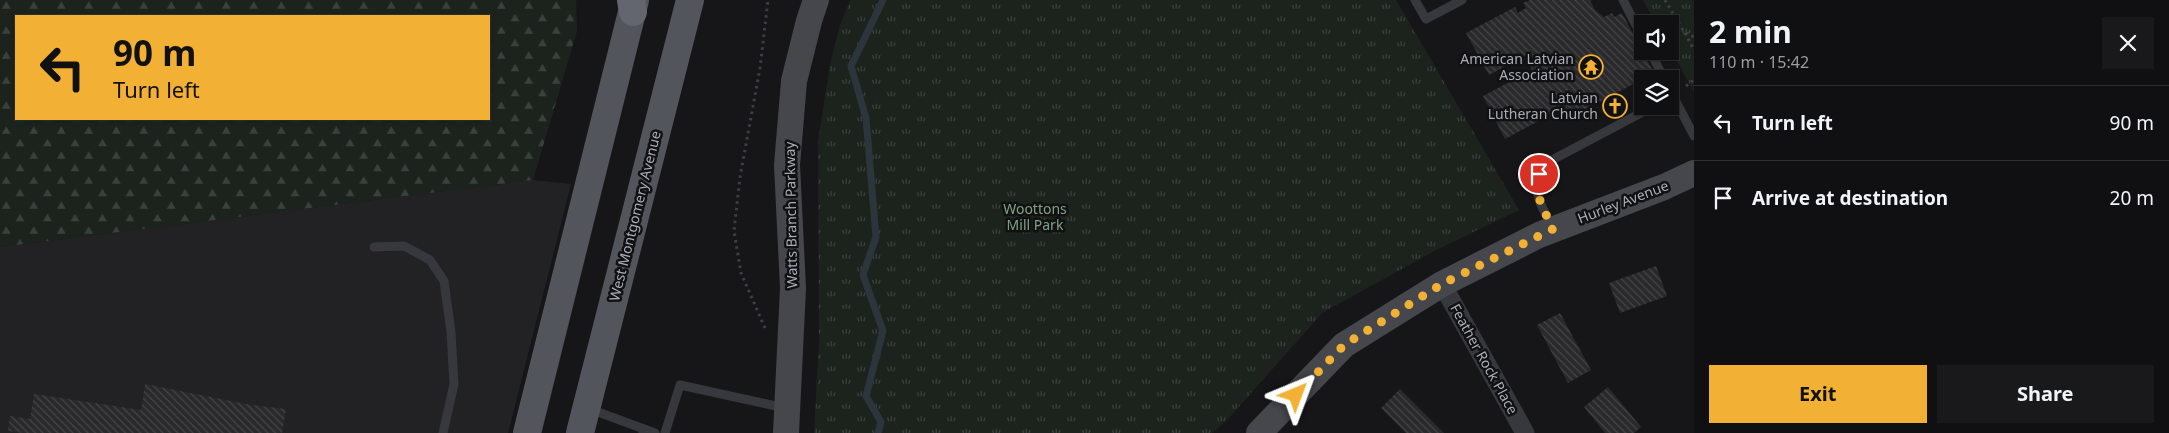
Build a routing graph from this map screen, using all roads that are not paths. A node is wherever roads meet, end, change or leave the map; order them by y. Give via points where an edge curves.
1 (690, 0) edge
2 (816, 0) edge
3 (1415, 0) edge
4 (1462, 0) edge
5 (1623, 0) edge
6 (633, 4) edge
7 (1634, 21) edge
8 (1679, 109) edge
9 (1637, 115) edge
10 (1694, 136) edge
11 (1694, 173) edge
12 (1553, 229) junction
13 (374, 247) dead end
14 (1442, 284) junction
15 (583, 420) edge
16 (786, 421) edge
17 (643, 431) edge
18 (443, 433) edge
19 (527, 433) edge
20 (655, 433) edge
21 (665, 433) edge
22 (1259, 433) edge
23 (1526, 433) edge

1 - 15 main road, West Montgomery Avenue
2 - 16 street, Watts Branch Parkway via 794,81 788,156 793,288
3 - 4 lane via 1426,19
5 - 7 lane
6 - 19 main road
8 - 10 lane
9 - 12 lane via 1552,160 1539,174 1538,196
11 - 12 street, Hurley Avenue
12 - 14 street, Hurley Avenue
13 - 18 lane via 404,246 430,260 444,281 454,384
14 - 22 street, Hurley Avenue via 1344,345
14 - 23 street, Feather Rock Place
15 - 17 lane
16 - 21 lane via 680,385
17 - 20 lane

